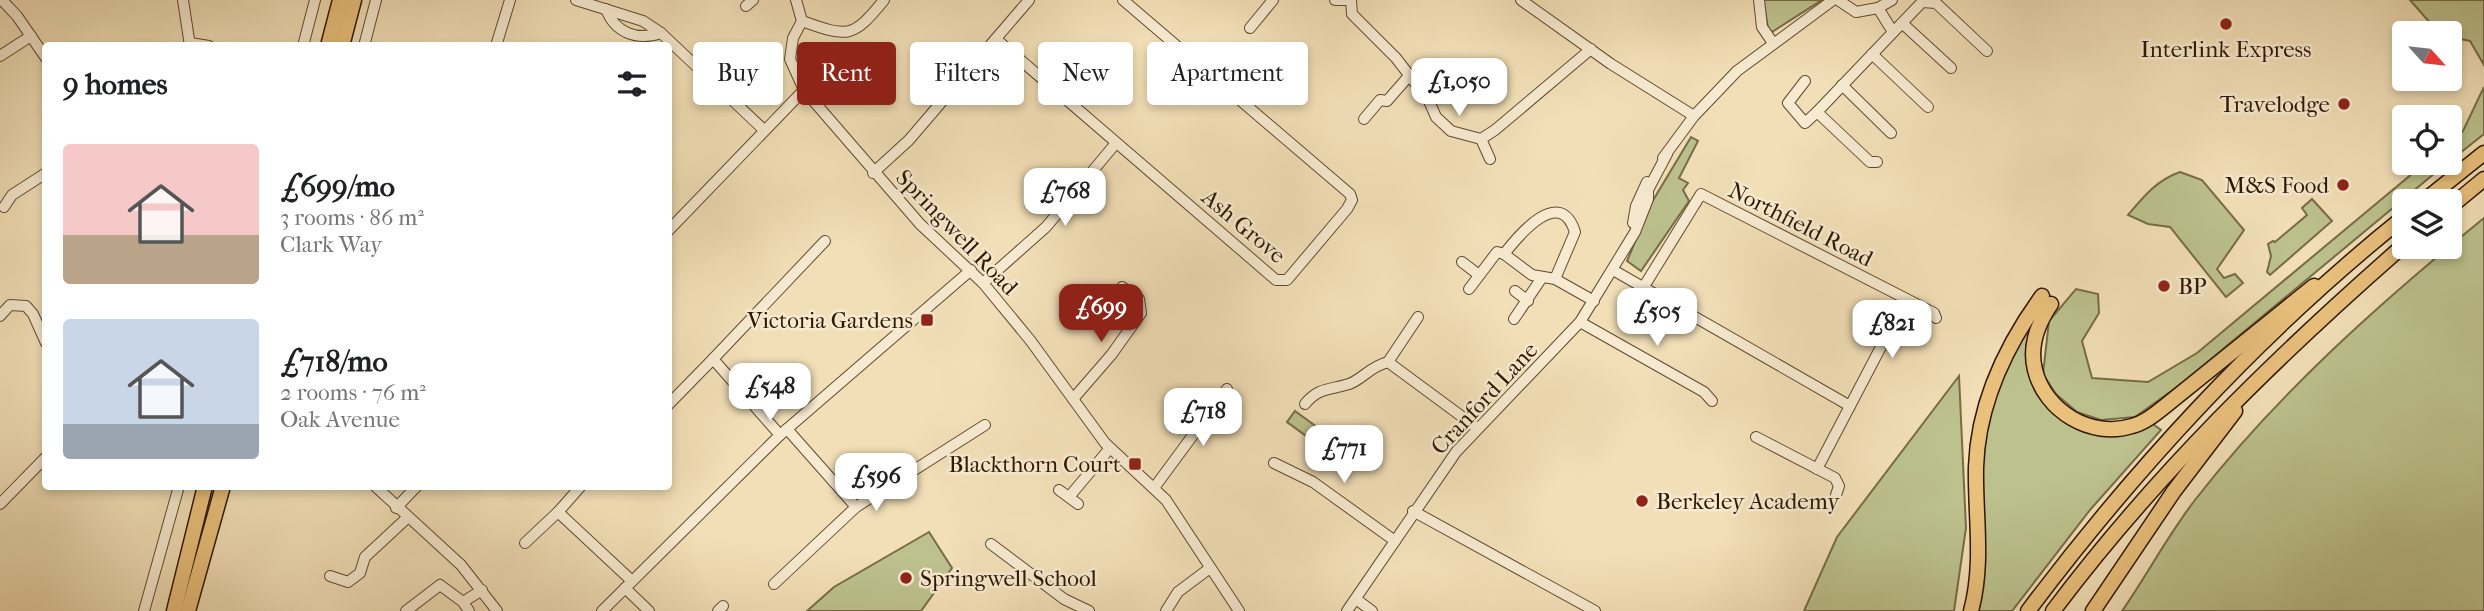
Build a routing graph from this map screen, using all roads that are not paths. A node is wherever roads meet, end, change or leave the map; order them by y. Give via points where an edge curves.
1 (2, 0) edge
2 (183, 0) edge
3 (315, 0) edge
4 (340, 0) edge
5 (354, 0) edge
6 (376, 0) edge
7 (500, 0) edge
8 (509, 0) edge
9 (576, 0) edge
10 (796, 0) edge
11 (884, 0) edge
12 (1029, 0) edge
13 (1123, 0) edge
14 (1273, 0) edge
15 (1335, 0) edge
16 (1351, 0) edge
17 (1521, 0) edge
18 (1759, 0) edge
19 (1836, 0) edge
20 (1892, 0) edge
21 (1878, 8) junction
22 (606, 9) junction
23 (505, 15) junction
24 (802, 21) junction
25 (1902, 23) junction
26 (1250, 28) dead end
27 (1893, 32) junction
28 (661, 33) junction
29 (31, 36) junction
30 (996, 39) junction
31 (190, 42) edge
32 (304, 42) edge
33 (329, 42) edge
34 (343, 42) edge
35 (365, 42) edge
36 (497, 42) edge
37 (671, 42) edge
38 (672, 43) edge
39 (1773, 43) junction
40 (1591, 49) junction
41 (1987, 51) dead end
42 (42, 52) edge
43 (1872, 54) junction
44 (0, 56) edge
45 (1951, 68) dead end
46 (797, 74) edge
47 (1408, 77) junction
48 (1449, 80) dead end
49 (1805, 81) dead end
50 (1842, 85) junction
51 (797, 97) edge
52 (1429, 101) junction
53 (816, 105) edge
54 (1928, 107) dead end
55 (1817, 112) junction
56 (1694, 116) junction
57 (1364, 119) dead end
58 (764, 130) junction
59 (1891, 133) dead end
60 (1481, 139) junction
61 (1116, 143) junction
62 (2484, 153) edge
63 (1490, 159) dead end
64 (1877, 162) dead end
65 (873, 173) junction
66 (42, 176) edge
67 (2484, 179) edge
68 (2439, 189) edge
69 (2462, 197) edge
70 (4, 207) dead end
71 (2392, 226) edge
72 (2392, 227) edge
73 (672, 228) edge
74 (825, 241) dead end
75 (1504, 254) junction
76 (2392, 256) edge
77 (1462, 262) dead end
78 (971, 270) junction
79 (1613, 270) junction
80 (1479, 275) junction
81 (1541, 279) junction
82 (1555, 279) junction
83 (984, 283) junction
84 (1122, 287) dead end
85 (1643, 288) junction
86 (1469, 289) dead end
87 (1515, 291) dead end
88 (1906, 299) junction
89 (1528, 300) junction
90 (1594, 301) junction
91 (0, 316) edge
92 (1418, 317) dead end
93 (1514, 318) dead end
94 (1936, 318) dead end
95 (1580, 322) junction
96 (42, 334) edge
97 (713, 359) junction
98 (1388, 362) junction
99 (2271, 366) junction
100 (1227, 389) dead end
101 (1073, 399) junction
102 (672, 401) edge
103 (1712, 401) dead end
104 (1305, 404) dead end
105 (1850, 406) junction
106 (985, 425) dead end
107 (1476, 427) junction
108 (783, 432) junction
109 (1756, 437) dead end
110 (1110, 448) junction
111 (42, 461) edge
112 (1274, 463) dead end
113 (1817, 469) junction
114 (1154, 488) junction
115 (1059, 489) dead end
116 (178, 490) edge
117 (204, 490) edge
118 (222, 490) edge
119 (379, 490) edge
120 (413, 490) edge
121 (577, 490) edge
122 (1836, 495) dead end
123 (1069, 497) junction
124 (0, 504) edge
125 (1078, 504) dead end
126 (856, 507) junction
127 (396, 508) junction
128 (1413, 511) junction
129 (558, 512) junction
130 (407, 518) junction
131 (1395, 541) junction
132 (525, 543) dead end
133 (992, 544) dead end
134 (1210, 568) junction
135 (330, 576) dead end
136 (629, 584) junction
137 (774, 584) dead end
138 (482, 590) junction
139 (1356, 599) junction
140 (466, 606) edge
141 (144, 611) edge
142 (174, 611) edge
143 (188, 611) edge
144 (406, 611) edge
145 (497, 611) edge
146 (602, 611) edge
147 (649, 611) edge
148 (1089, 611) edge
149 (1166, 611) edge
150 (1239, 611) edge
151 (1347, 611) edge
152 (1372, 611) edge
153 (1595, 611) edge
154 (1971, 611) edge
155 (2028, 611) edge
156 (2053, 611) edge
157 (2093, 611) edge

1 - 29 street
2 - 31 street
3 - 32 street
4 - 33 highway
5 - 34 highway
6 - 35 street
7 - 23 street
8 - 23 street
9 - 22 street
10 - 24 street
11 - 24 street via 861,28 849,32
12 - 30 street
13 - 61 street, Ash Grove via 1344,188 1352,200 1287,280 1276,280
14 - 26 street
15 - 16 street
16 - 47 street via 1352,14 1396,58
17 - 40 street
18 - 39 street via 1762,27
19 - 21 street via 1856,12
19 - 39 street, Cranford Lane
20 - 21 street
21 - 27 street
22 - 28 street via 643,21
22 - 28 street via 625,32
23 - 36 street
24 - 46 street, Springwell Road via 790,59
25 - 27 street
25 - 41 street via 1929,0
25 - 45 street
27 - 43 street
28 - 37 street
29 - 42 street
29 - 44 street
30 - 61 street, Ash Grove
30 - 65 street via 909,140
38 - 58 street
39 - 56 street, Cranford Lane via 1737,71
40 - 56 street
40 - 60 street
43 - 50 street
43 - 54 street
47 - 52 street
47 - 57 street
48 - 52 street
49 - 55 street via 1788,103 1805,123
50 - 55 street
50 - 59 street
51 - 58 street
52 - 60 street via 1436,117 1451,131
53 - 65 street, Springwell Road
55 - 64 street via 1870,162
56 - 79 street, Cranford Lane via 1648,190 1639,223
58 - 73 street
60 - 63 street
61 - 83 street via 1046,226
62 - 68 highway
65 - 78 street, Springwell Road
66 - 70 street via 12,195
67 - 69 highway
71 - 154 highway via 2164,407 2131,427 2099,429 2083,424 2049,399 2033,357 2047,300 2003,356 1979,434 1980,552
72 - 155 highway via 2277,330 2186,420
74 - 97 street
75 - 80 street via 1497,252
75 - 81 street
75 - 82 street via 1545,214 1561,214 1572,222 1575,232
76 - 99 highway
77 - 80 street
78 - 83 street, Springwell Road
78 - 108 street
79 - 85 street
79 - 90 street, Cranford Lane
80 - 86 street
81 - 82 street
81 - 89 street
82 - 90 street
83 - 101 street, Springwell Road
84 - 101 street via 1142,303 1141,313
85 - 88 street, Northfield Road via 1701,194
85 - 105 street
87 - 89 street
88 - 94 street, Northfield Road
88 - 105 street
89 - 93 street
90 - 95 street, Cranford Lane
91 - 96 street via 6,308 26,306
92 - 98 street
95 - 103 street
95 - 107 street, Cranford Lane
97 - 102 street
97 - 108 street
98 - 104 street via 1374,365 1350,384 1320,390
98 - 107 street
99 - 156 highway via 2148,494
99 - 157 highway via 2151,525
100 - 114 street
101 - 110 street, Springwell Road
105 - 113 street
106 - 126 street
107 - 128 street, Cranford Lane
108 - 126 street
108 - 136 street
109 - 113 street
110 - 114 street, Springwell Road
110 - 123 street
111 - 124 street
112 - 131 street via 1313,482
113 - 122 street via 1837,481
114 - 134 street, Springwell Road
115 - 123 street
116 - 141 street
117 - 142 highway
118 - 143 highway
119 - 127 street
120 - 127 street
121 - 129 street
123 - 125 street
126 - 137 street
127 - 130 street
128 - 131 street, Cranford Lane
128 - 153 street
129 - 132 street
129 - 136 street
130 - 135 street via 365,557 355,579 348,582
130 - 138 street
131 - 139 street, Cranford Lane
133 - 148 street via 1064,599
134 - 149 street via 1178,592
134 - 150 street, Springwell Road
136 - 146 street
136 - 147 street
138 - 140 street
138 - 145 street
139 - 151 street, Cranford Lane
139 - 152 street
140 - 144 street via 439,585

